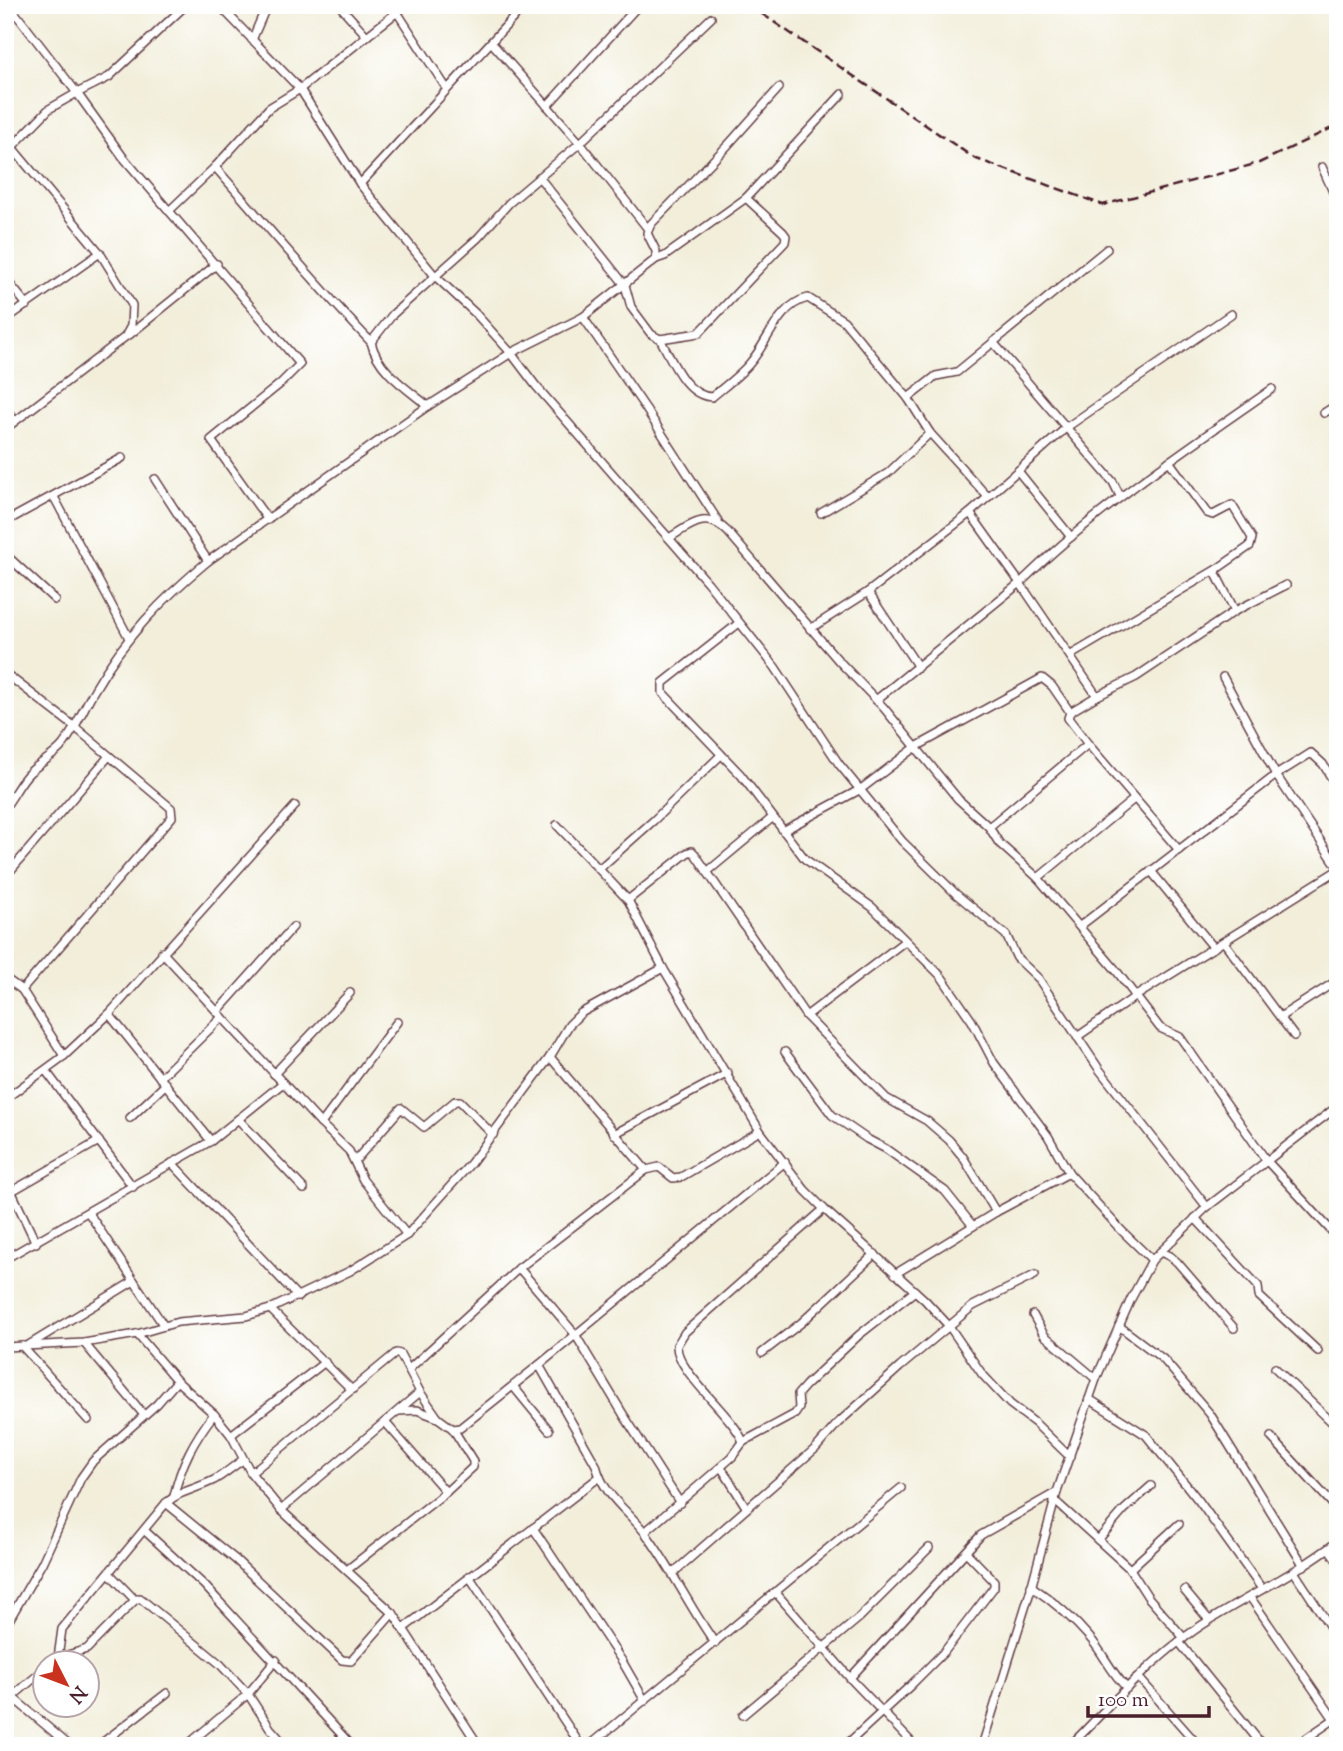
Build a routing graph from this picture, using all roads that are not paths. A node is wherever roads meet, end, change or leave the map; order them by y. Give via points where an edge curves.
1 (9, 5) edge
2 (186, 5) edge
3 (219, 5) edge
4 (267, 5) edge
5 (338, 5) edge
6 (406, 5) edge
7 (637, 7) dead end
8 (397, 12) junction
9 (515, 16) dead end
10 (711, 18) dead end
11 (367, 36) junction
12 (252, 40) junction
13 (491, 42) junction
14 (779, 88) dead end
15 (300, 89) junction
16 (447, 89) junction
17 (77, 93) junction
18 (842, 94) dead end
19 (547, 106) junction
20 (5, 139) edge
21 (580, 143) junction
22 (12, 147) junction
23 (215, 167) junction
24 (1322, 167) dead end
25 (539, 177) junction
26 (360, 184) junction
27 (746, 198) junction
28 (1338, 203) edge
29 (169, 211) junction
30 (648, 229) junction
31 (1107, 249) dead end
32 (100, 253) junction
33 (656, 259) junction
34 (217, 264) junction
35 (435, 276) junction
36 (5, 278) edge
37 (625, 285) junction
38 (27, 304) junction
39 (1231, 314) dead end
40 (583, 317) junction
41 (5, 320) edge
42 (125, 337) junction
43 (660, 340) junction
44 (371, 342) junction
45 (993, 342) junction
46 (511, 353) junction
47 (1272, 389) dead end
48 (908, 398) junction
49 (1338, 404) edge
50 (428, 406) junction
51 (5, 410) edge
52 (1324, 413) dead end
53 (15, 421) junction
54 (1068, 427) junction
55 (5, 429) edge
56 (930, 433) junction
57 (122, 458) dead end
58 (1169, 461) junction
59 (1018, 471) junction
60 (155, 479) dead end
61 (1120, 496) junction
62 (54, 497) junction
63 (988, 497) junction
64 (821, 513) dead end
65 (970, 513) junction
66 (268, 520) junction
67 (718, 521) junction
68 (5, 522) edge
69 (1071, 537) junction
70 (669, 538) junction
71 (5, 554) edge
72 (208, 561) junction
73 (1217, 569) junction
74 (1020, 583) junction
75 (1286, 585) dead end
76 (868, 592) junction
77 (55, 600) dead end
78 (1235, 611) junction
79 (739, 623) junction
80 (810, 629) junction
81 (129, 638) junction
82 (1071, 654) junction
83 (918, 667) junction
84 (5, 673) edge
85 (1223, 677) dead end
86 (1097, 696) junction
87 (876, 700) junction
88 (1070, 712) junction
89 (75, 727) junction
90 (1088, 744) junction
91 (916, 747) junction
92 (721, 755) junction
93 (109, 756) junction
94 (1276, 775) junction
95 (861, 789) junction
96 (1338, 789) edge
97 (1134, 799) junction
98 (295, 806) dead end
99 (5, 807) edge
100 (772, 818) junction
101 (557, 825) dead end
102 (989, 827) junction
103 (783, 831) junction
104 (1179, 850) junction
105 (600, 868) junction
106 (1338, 869) edge
107 (1151, 871) junction
108 (707, 872) junction
109 (5, 877) edge
110 (1038, 878) junction
111 (628, 900) junction
112 (1080, 926) junction
113 (293, 927) dead end
114 (905, 941) junction
115 (1224, 942) junction
116 (1214, 948) junction
117 (162, 952) junction
118 (663, 968) junction
119 (5, 978) edge
120 (1338, 980) edge
121 (22, 990) junction
122 (350, 993) dead end
123 (1136, 996) junction
124 (109, 1014) junction
125 (220, 1015) junction
126 (806, 1016) junction
127 (1280, 1017) junction
128 (397, 1022) dead end
129 (1294, 1035) dead end
130 (1077, 1037) junction
131 (785, 1052) dead end
132 (64, 1056) junction
133 (550, 1057) junction
134 (46, 1071) junction
135 (728, 1073) junction
136 (274, 1074) junction
137 (163, 1081) junction
138 (283, 1083) junction
139 (5, 1100) edge
140 (1338, 1107) edge
141 (1330, 1112) junction
142 (130, 1118) dead end
143 (238, 1119) junction
144 (1338, 1121) edge
145 (321, 1124) junction
146 (760, 1131) junction
147 (493, 1135) junction
148 (614, 1135) junction
149 (99, 1141) junction
150 (211, 1141) junction
151 (1266, 1160) junction
152 (355, 1161) junction
153 (785, 1162) junction
154 (172, 1163) junction
155 (646, 1170) junction
156 (1069, 1173) junction
157 (5, 1178) edge
158 (133, 1187) junction
159 (304, 1189) dead end
160 (12, 1191) junction
161 (1207, 1207) junction
162 (824, 1209) junction
163 (88, 1212) junction
164 (996, 1212) junction
165 (1195, 1218) junction
166 (973, 1226) junction
167 (407, 1235) junction
168 (1338, 1238) edge
169 (36, 1243) junction
170 (1160, 1251) junction
171 (875, 1254) junction
172 (5, 1259) edge
173 (1152, 1259) junction
174 (519, 1268) junction
175 (895, 1274) junction
176 (1035, 1275) dead end
177 (134, 1281) junction
178 (915, 1291) junction
179 (298, 1297) junction
180 (271, 1309) junction
181 (1033, 1315) dead end
182 (164, 1326) junction
183 (949, 1326) junction
184 (1119, 1326) junction
185 (1234, 1328) dead end
186 (137, 1334) junction
187 (575, 1334) junction
188 (84, 1343) junction
189 (24, 1346) junction
190 (5, 1348) edge
191 (1318, 1351) dead end
192 (762, 1353) dead end
193 (325, 1362) junction
194 (539, 1365) junction
195 (1275, 1368) dead end
196 (409, 1369) junction
197 (1096, 1379) junction
198 (177, 1381) junction
199 (513, 1386) junction
200 (352, 1390) junction
201 (420, 1392) junction
202 (1089, 1399) junction
203 (397, 1411) junction
204 (144, 1415) junction
205 (214, 1415) junction
206 (439, 1419) junction
207 (88, 1420) dead end
208 (385, 1422) junction
209 (1338, 1428) edge
210 (453, 1429) junction
211 (549, 1430) dead end
212 (231, 1435) junction
213 (1271, 1437) dead end
214 (743, 1441) junction
215 (1070, 1457) junction
216 (243, 1460) junction
217 (721, 1467) junction
218 (251, 1473) junction
219 (598, 1478) junction
220 (1151, 1486) dead end
221 (901, 1488) dead end
222 (446, 1492) junction
223 (174, 1496) junction
224 (1055, 1496) junction
225 (166, 1503) junction
226 (680, 1503) junction
227 (746, 1507) junction
228 (281, 1510) junction
229 (1338, 1510) edge
230 (1179, 1524) dead end
231 (533, 1528) junction
232 (145, 1531) junction
233 (645, 1532) junction
234 (1098, 1540) junction
235 (1338, 1541) edge
236 (929, 1548) dead end
237 (1329, 1549) junction
238 (966, 1552) junction
239 (1338, 1562) edge
240 (1304, 1566) junction
241 (1130, 1569) junction
242 (346, 1570) junction
243 (109, 1573) junction
244 (673, 1573) junction
245 (1295, 1573) junction
246 (469, 1576) junction
247 (1031, 1586) junction
248 (1262, 1589) junction
249 (1184, 1590) dead end
250 (776, 1592) junction
251 (1250, 1597) junction
252 (135, 1600) junction
253 (393, 1613) junction
254 (1209, 1620) junction
255 (5, 1627) edge
256 (404, 1628) junction
257 (1338, 1639) edge
258 (1182, 1640) junction
259 (715, 1643) junction
260 (824, 1648) junction
261 (59, 1650) edge
262 (85, 1650) edge
263 (276, 1660) junction
264 (32, 1678) edge
265 (850, 1678) junction
266 (1139, 1678) junction
267 (1127, 1688) junction
268 (167, 1693) dead end
269 (8, 1694) edge
270 (248, 1694) junction
271 (645, 1701) junction
272 (883, 1711) junction
273 (743, 1716) dead end
274 (1335, 1723) edge
275 (70, 1746) edge
276 (98, 1746) edge
277 (186, 1746) edge
278 (286, 1746) edge
279 (352, 1746) edge
280 (478, 1746) edge
281 (580, 1746) edge
282 (589, 1746) edge
283 (845, 1746) edge
284 (915, 1746) edge
285 (982, 1746) edge
286 (1070, 1746) edge
287 (1199, 1746) edge
288 (1263, 1746) edge
289 (1295, 1746) edge

1 - 17 street
2 - 17 street via 109,77
3 - 12 street
4 - 12 street
5 - 11 street
6 - 8 street
7 - 19 street
8 - 11 street
8 - 16 street
9 - 13 street
10 - 21 street
11 - 15 street
12 - 15 street
13 - 16 street
13 - 19 street
14 - 30 street
15 - 23 street via 269,108
15 - 26 street
16 - 26 street
17 - 22 street via 49,109
17 - 29 street
18 - 27 street
19 - 21 street
20 - 22 street
21 - 25 street
21 - 30 street
22 - 32 street
23 - 29 street
23 - 44 street
24 - 28 street
25 - 35 street
25 - 37 street
26 - 35 street
27 - 33 street
27 - 43 street via 783,232 785,242 699,333
29 - 34 street
30 - 33 street
31 - 45 street
32 - 38 street
32 - 42 street via 132,305 131,326
33 - 37 street
34 - 42 street
34 - 66 street via 300,364 211,440
35 - 44 street via 393,314
35 - 46 street
36 - 38 street
37 - 40 street
37 - 43 street via 631,307
38 - 41 street
39 - 54 street
40 - 46 street
40 - 67 street
42 - 53 street
43 - 48 street via 687,384 703,397 712,397 750,363 776,322 796,301 808,298 844,321
44 - 50 street via 375,357 388,372
45 - 48 street via 957,372 936,376
45 - 54 street
46 - 50 street
46 - 70 street
47 - 58 street
48 - 56 street
49 - 52 street
50 - 66 street
51 - 53 street
53 - 55 street
54 - 59 street
54 - 61 street
56 - 63 street
56 - 64 street via 888,474
57 - 62 street
58 - 61 street
58 - 73 street via 1207,513 1213,515 1231,505 1252,538 1250,546
59 - 63 street
59 - 69 street
60 - 72 street
61 - 69 street
62 - 68 street
62 - 81 street
63 - 65 street
65 - 74 street
65 - 76 street
66 - 72 street
67 - 70 street via 695,522
67 - 80 street
69 - 74 street
70 - 79 street
71 - 77 street
72 - 81 street via 154,608
73 - 78 street via 1217,580
73 - 82 street
74 - 82 street
74 - 83 street
75 - 78 street
76 - 80 street
76 - 83 street
78 - 86 street via 1136,677
79 - 92 street via 662,688
79 - 95 street
80 - 87 street
81 - 89 street
82 - 86 street
83 - 87 street
84 - 89 street
85 - 94 street
86 - 88 street
87 - 91 street
88 - 90 street via 1068,718
88 - 91 street via 1042,678
89 - 93 street
89 - 99 street via 55,754 28,774
90 - 97 street
90 - 102 street
91 - 95 street
91 - 102 street via 958,799
92 - 100 street
92 - 105 street
93 - 109 street
93 - 121 street via 171,808 172,817
94 - 96 street via 1311,752
94 - 104 street
94 - 106 street
95 - 103 street
95 - 130 street via 911,851 1006,935 1017,958 1038,978
97 - 104 street
97 - 110 street
98 - 117 street
100 - 103 street
100 - 108 street
101 - 105 street
102 - 110 street via 999,843
103 - 114 street via 805,859 864,901
104 - 107 street
105 - 111 street
106 - 115 street
107 - 112 street
107 - 116 street
108 - 111 street via 692,851
108 - 126 street
110 - 112 street
111 - 118 street
112 - 123 street
113 - 125 street
114 - 126 street
114 - 156 street via 941,976
115 - 116 street
115 - 127 street
116 - 123 street
117 - 124 street
117 - 125 street
118 - 133 street via 581,1013
118 - 135 street
119 - 121 street
120 - 127 street
121 - 132 street
122 - 136 street
123 - 130 street
123 - 151 street via 1160,1028 1180,1037
124 - 132 street
124 - 137 street
125 - 136 street
125 - 137 street
126 - 164 street via 886,1098 927,1121 949,1140
127 - 129 street
128 - 145 street
130 - 161 street
131 - 166 street via 832,1115 945,1191
132 - 134 street
133 - 147 street
133 - 148 street
134 - 139 street
134 - 149 street
135 - 146 street
135 - 148 street
136 - 138 street
137 - 142 street
137 - 150 street
138 - 143 street
138 - 145 street
140 - 141 street
141 - 144 street
141 - 151 street
143 - 150 street
143 - 159 street
145 - 152 street
146 - 153 street
146 - 155 street via 681,1177 673,1178 659,1167
147 - 152 street via 460,1101 425,1127 401,1108
147 - 167 street
148 - 155 street
149 - 158 street
149 - 160 street
150 - 154 street
151 - 161 street
151 - 168 street
152 - 167 street via 363,1180
153 - 162 street
153 - 187 street
154 - 158 street
154 - 179 street
155 - 174 street
156 - 164 street
156 - 173 street
157 - 160 street
158 - 163 street
160 - 169 street
161 - 165 street
162 - 171 street
162 - 214 street via 685,1332 677,1345 678,1355
163 - 169 street
163 - 177 street
164 - 166 street
165 - 170 street
165 - 191 street via 1258,1286 1259,1296
166 - 175 street
167 - 179 street
169 - 172 street
170 - 173 street
170 - 185 street via 1177,1262
171 - 175 street
171 - 192 street
173 - 184 street
174 - 187 street
174 - 196 street
175 - 178 street
176 - 183 street via 973,1306
177 - 182 street
177 - 189 street
178 - 183 street
178 - 214 street via 859,1335 797,1394 799,1408 794,1414
179 - 180 street
180 - 182 street
180 - 193 street
181 - 197 street via 1044,1335
182 - 186 street
183 - 215 street via 982,1374
183 - 227 street
184 - 197 street
184 - 240 street via 1163,1359 1210,1414
186 - 188 street
186 - 198 street
187 - 194 street
187 - 226 street
188 - 189 street
188 - 204 street
189 - 190 street
189 - 207 street
193 - 200 street
193 - 212 street
194 - 199 street
194 - 219 street via 596,1465
195 - 209 street
196 - 200 street via 396,1353
196 - 201 street
197 - 202 street
198 - 204 street
198 - 205 street
199 - 210 street
199 - 211 street
200 - 218 street
201 - 203 street
201 - 206 street
202 - 215 street
202 - 248 street via 1146,1434
203 - 206 street via 417,1410
203 - 208 street
204 - 255 street via 93,1461 81,1478 42,1563
205 - 212 street
205 - 223 street via 195,1439
206 - 210 street
208 - 222 street
208 - 228 street
210 - 222 street via 473,1466
212 - 216 street
213 - 229 street
214 - 217 street
215 - 224 street
216 - 218 street
216 - 223 street via 213,1481
217 - 226 street
217 - 227 street
218 - 228 street
219 - 231 street
219 - 233 street
220 - 234 street
221 - 250 street
222 - 242 street
223 - 225 street
224 - 234 street
224 - 238 street via 989,1529
224 - 247 street
225 - 232 street
225 - 253 street via 236,1560 342,1661 351,1661
226 - 233 street
227 - 244 street
228 - 242 street
230 - 241 street
231 - 246 street
231 - 271 street
232 - 243 street
232 - 263 street
233 - 244 street
234 - 241 street
235 - 237 street
236 - 260 street
237 - 239 street
237 - 240 street
238 - 265 street
238 - 272 street via 994,1581 994,1587 944,1652
240 - 245 street
241 - 258 street
242 - 253 street
243 - 252 street
243 - 261 street via 62,1629
244 - 259 street
245 - 248 street
245 - 257 street
246 - 256 street
246 - 281 street
247 - 267 street via 1091,1639
247 - 285 street
248 - 251 street
249 - 254 street
250 - 259 street
250 - 260 street
251 - 254 street
251 - 274 street
252 - 262 street
252 - 270 street via 145,1600
253 - 256 street
254 - 258 street
256 - 280 street
258 - 266 street
258 - 288 street
259 - 271 street
260 - 265 street
260 - 273 street
263 - 270 street
263 - 279 street
264 - 269 street
265 - 272 street
266 - 267 street
266 - 287 street
267 - 286 street
268 - 276 street
269 - 275 street
270 - 277 street
270 - 278 street
271 - 282 street
272 - 283 street
272 - 284 street
274 - 289 street

